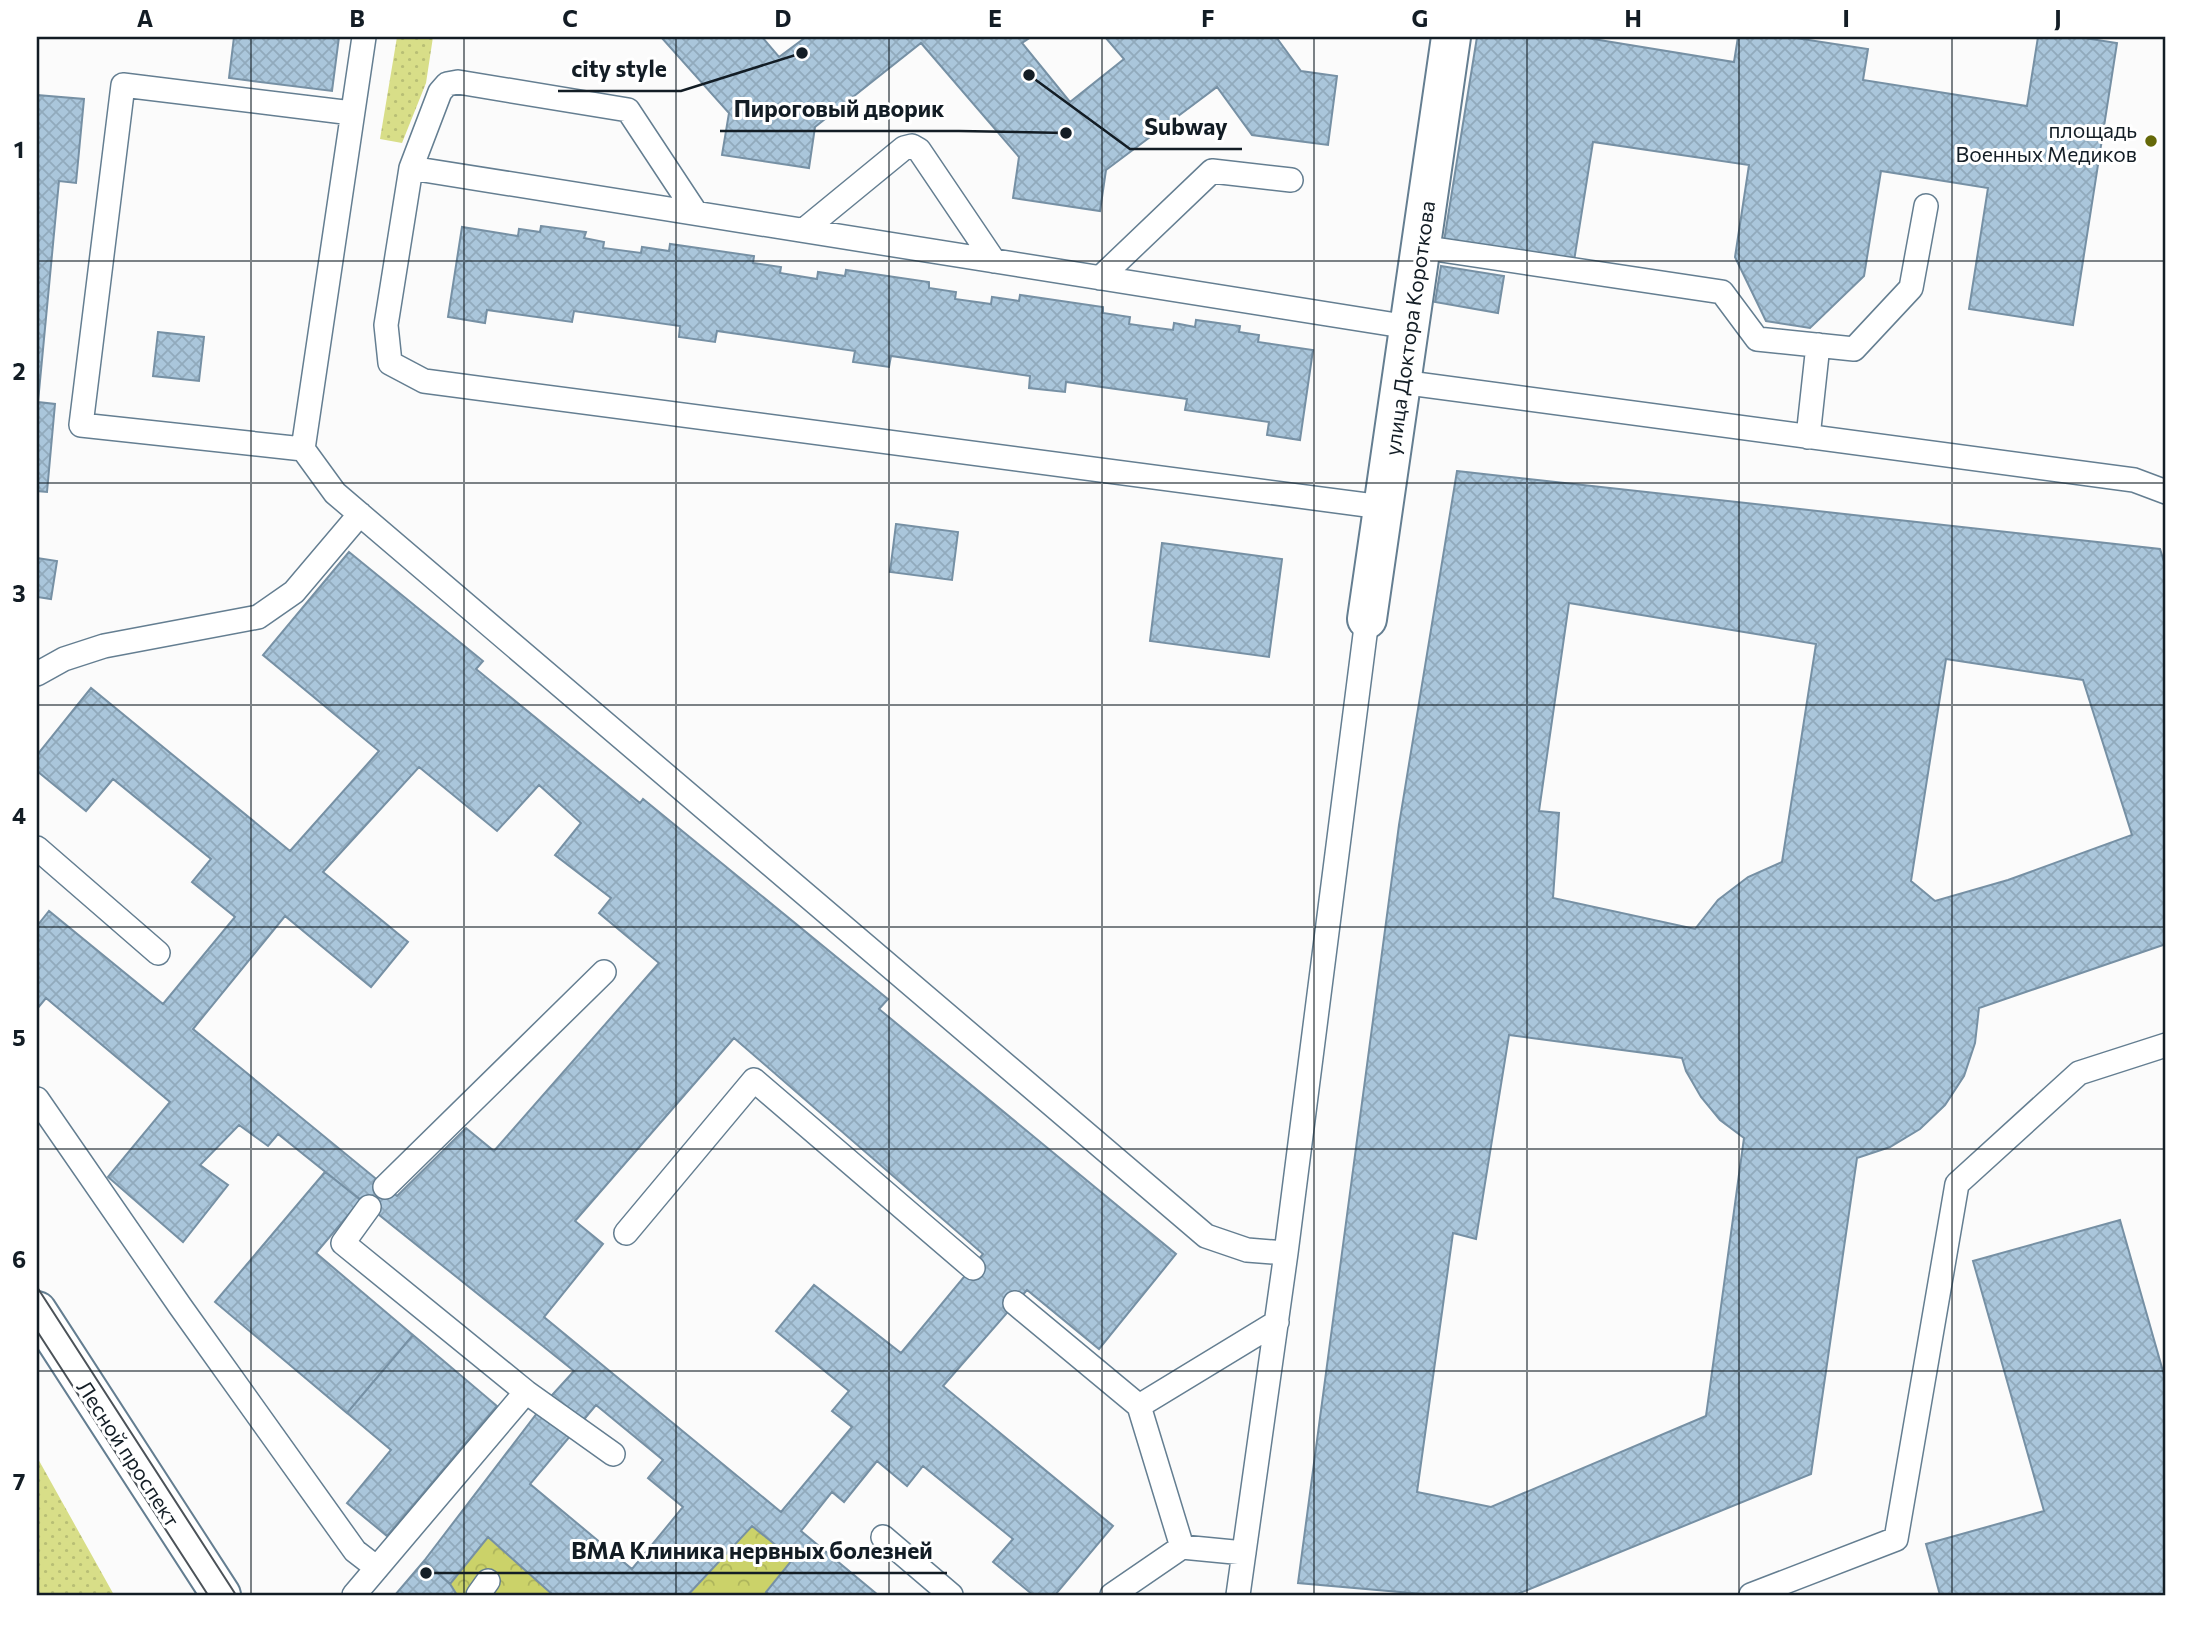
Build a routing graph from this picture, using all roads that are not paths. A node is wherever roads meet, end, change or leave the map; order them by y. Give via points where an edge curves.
1 (364, 37) edge
2 (1451, 37) edge
3 (352, 113) junction
4 (411, 168) junction
5 (1291, 180) dead end
6 (1926, 206) dead end
7 (696, 213) junction
8 (804, 230) junction
9 (1421, 247) junction
10 (994, 261) junction
11 (1100, 278) junction
12 (1409, 327) junction
13 (1818, 345) junction
14 (1401, 382) junction
15 (1808, 436) junction
16 (303, 449) junction
17 (2166, 492) edge
18 (1382, 507) junction
19 (360, 514) junction
20 (1367, 620) joint
21 (37, 674) edge
22 (37, 849) edge
23 (158, 953) dead end
24 (604, 972) dead end
25 (2166, 1045) edge
26 (37, 1099) edge
27 (385, 1187) dead end
28 (369, 1207) dead end
29 (626, 1233) dead end
30 (1286, 1253) junction
31 (973, 1268) dead end
32 (1015, 1303) dead end
33 (37, 1311) edge
34 (1277, 1322) junction
35 (526, 1392) junction
36 (1139, 1406) junction
37 (613, 1454) dead end
38 (883, 1538) dead end
39 (1182, 1547) junction
40 (1244, 1553) junction
41 (377, 1569) junction
42 (221, 1595) edge
43 (354, 1595) edge
44 (951, 1595) edge
45 (1112, 1595) edge
46 (1238, 1595) edge
47 (1751, 1595) edge

1 - 3 lane
2 - 9 street, улица Доктора Короткова
3 - 16 lane
3 - 16 lane via 123,85 81,425
4 - 7 lane
4 - 7 lane via 440,92 447,83 457,82 628,110
4 - 18 lane via 386,325 390,363 424,381
5 - 11 lane via 1212,171
6 - 13 lane via 1912,288 1854,349
7 - 8 lane
8 - 10 lane
8 - 10 lane via 912,146
9 - 12 street, улица Доктора Короткова
9 - 13 lane via 1723,292 1756,339
10 - 11 lane
11 - 12 lane
12 - 14 street, улица Доктора Короткова
13 - 15 lane
14 - 15 lane
14 - 18 street, улица Доктора Короткова
15 - 17 lane via 2134,480
16 - 19 lane via 335,493
18 - 20 street, улица Доктора Короткова
19 - 21 lane via 294,593 258,617 104,646
19 - 30 lane via 1206,1236 1247,1250
20 - 30 lane
22 - 23 lane
24 - 27 lane
25 - 47 lane via 2079,1073 1958,1184 1896,1539
26 - 41 lane via 355,1551
28 - 35 lane via 344,1243
29 - 31 lane via 754,1080
30 - 34 lane
32 - 36 lane
33 - 42 street, Лесной проспект
34 - 36 lane
34 - 40 lane
35 - 37 lane
35 - 41 lane
36 - 39 lane
38 - 44 lane
39 - 40 lane
39 - 45 lane
40 - 46 lane
41 - 43 lane

